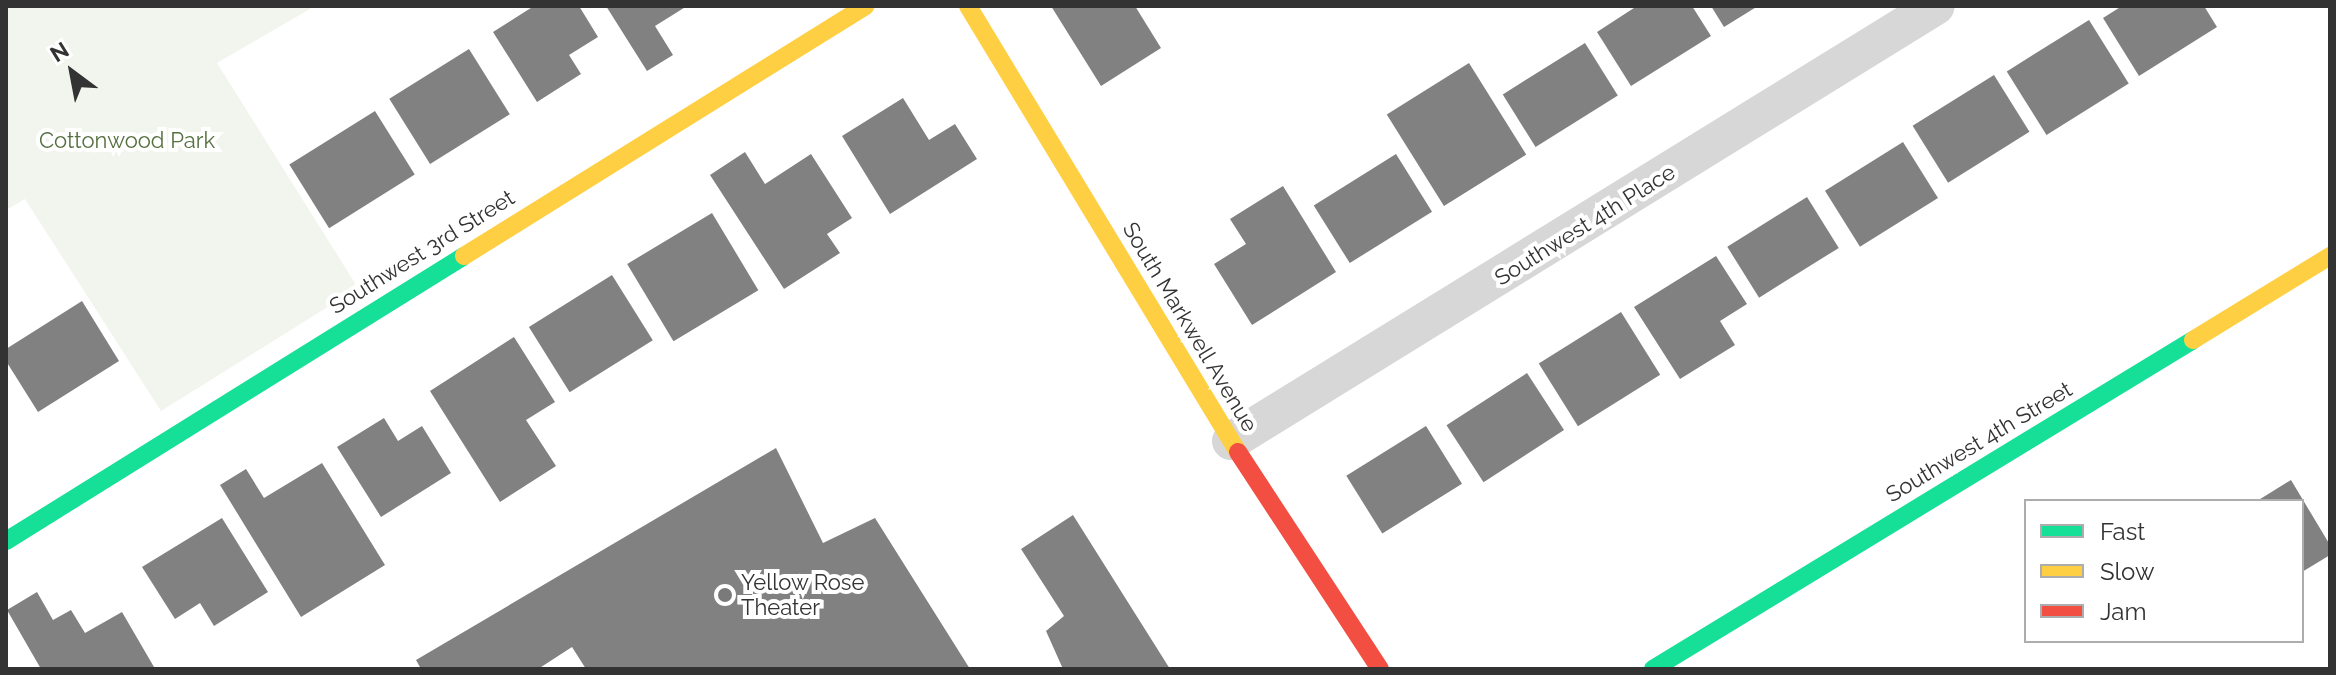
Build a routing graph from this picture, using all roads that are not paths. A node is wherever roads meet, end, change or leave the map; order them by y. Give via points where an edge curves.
1 (865, 6) edge
2 (968, 6) edge
3 (1936, 6) edge
4 (2330, 256) edge
5 (1231, 441) junction
6 (6, 541) edge
7 (1380, 669) edge
8 (1653, 669) edge

1 - 6 street, Southwest 3rd Street
2 - 5 street, South Markwell Avenue
3 - 5 street, Southwest 4th Place
4 - 8 street, Southwest 4th Street
5 - 7 street, South Markwell Avenue

